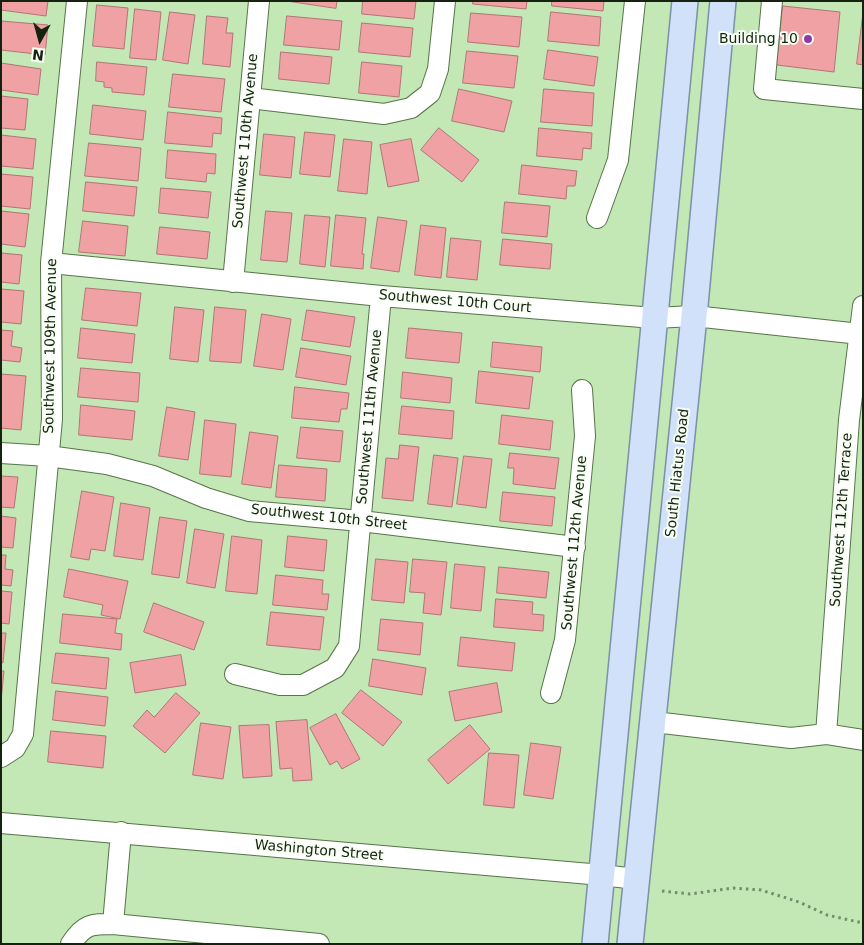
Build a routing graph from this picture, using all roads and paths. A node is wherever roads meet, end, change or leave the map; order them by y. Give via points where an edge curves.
1 (77, 1) edge
2 (260, 1) edge
3 (445, 1) edge
4 (636, 1) edge
5 (685, 1) edge
6 (723, 1) edge
7 (772, 1) edge
8 (250, 98) junction
9 (863, 99) edge
10 (597, 218) dead end
11 (50, 263) junction
12 (233, 282) junction
13 (382, 296) junction
14 (863, 306) edge
15 (694, 316) junction
16 (654, 318) junction
17 (860, 334) junction
18 (582, 390) dead end
19 (1, 453) edge
20 (48, 456) junction
21 (361, 521) junction
22 (574, 548) junction
23 (235, 674) dead end
24 (551, 693) dead end
25 (654, 722) junction
26 (826, 734) junction
27 (863, 740) edge
28 (8, 753) edge
29 (1, 823) edge
30 (121, 832) junction
31 (602, 875) junction
32 (636, 879) junction
33 (662, 890) dead end
34 (863, 923) edge
35 (114, 924) junction
36 (71, 944) edge
37 (319, 944) edge
38 (595, 944) edge
39 (630, 944) edge

1 - 11 street, Southwest 109th Avenue
2 - 8 street, Southwest 110th Avenue
3 - 8 street via 438,69 430,93 411,108 384,114
4 - 10 street via 618,160
5 - 16 main road
6 - 15 main road, South Hiatus Road
7 - 9 street via 764,89
8 - 12 street, Southwest 110th Avenue
11 - 12 street, Southwest 10th Court
11 - 20 street, Southwest 109th Avenue via 52,419
12 - 13 street, Southwest 10th Court
13 - 16 street, Southwest 10th Court
13 - 21 street, Southwest 111th Avenue
14 - 17 street, Southwest 112th Terrace
15 - 16 street, Southwest 10th Court
15 - 17 street, Southwest 10th Court
15 - 25 main road, South Hiatus Road
16 - 31 main road
17 - 26 street, Southwest 112th Terrace via 849,420
18 - 22 street, Southwest 112th Avenue via 585,436
19 - 20 street, Southwest 10th Street
20 - 21 street, Southwest 10th Street via 107,464 153,476 206,498 249,511
20 - 28 street, Southwest 109th Avenue via 23,734
21 - 22 street, Southwest 10th Street
21 - 23 street, Southwest 111th Avenue via 349,646 335,668 303,685 280,685
22 - 24 street, Southwest 112th Avenue via 566,640
25 - 26 street via 791,738
25 - 32 main road, South Hiatus Road
26 - 27 street
29 - 30 street, Washington Street
30 - 31 street, Washington Street
30 - 35 street
31 - 32 street, Washington Street
31 - 38 main road
32 - 39 main road, South Hiatus Road
33 - 34 path via 690,894 733,888 761,890 827,915
35 - 36 street via 91,924 78,933
35 - 37 street

